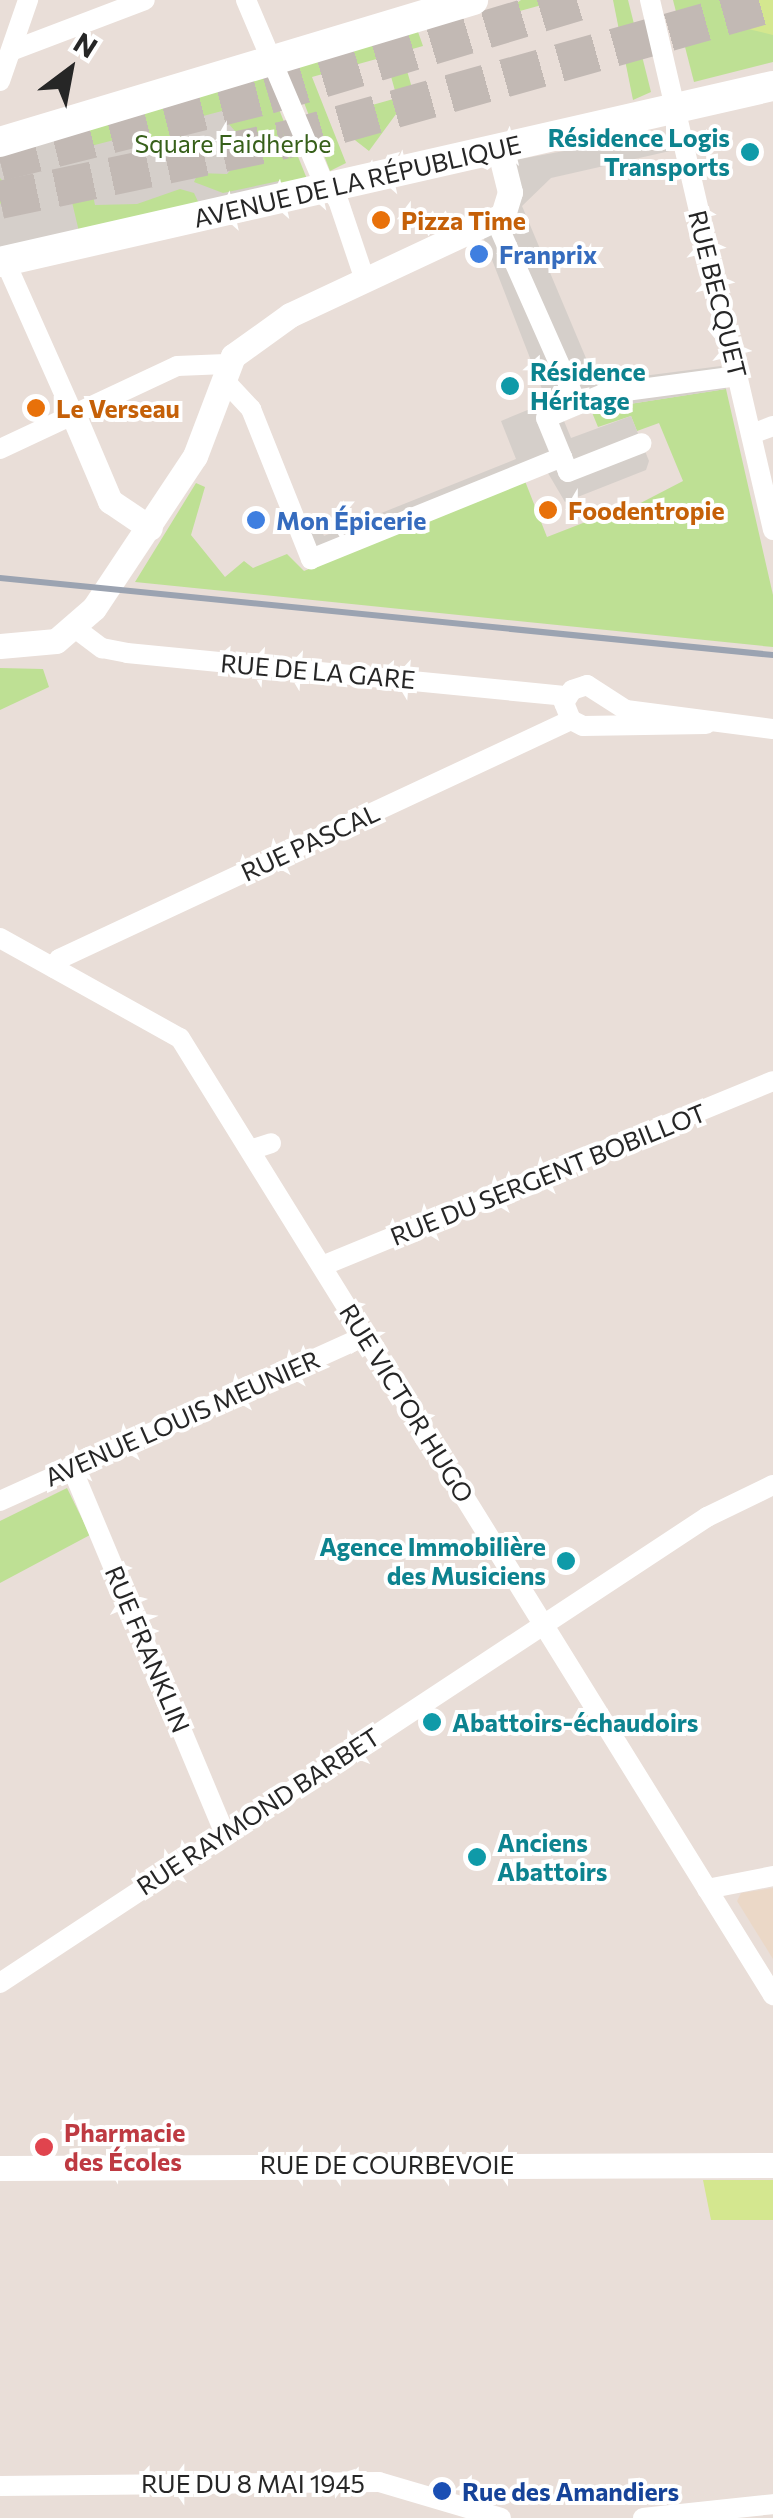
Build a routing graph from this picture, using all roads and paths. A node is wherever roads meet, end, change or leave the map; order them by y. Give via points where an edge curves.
1 (28, 0) edge
2 (146, 0) edge
3 (246, 0) edge
4 (473, 0) edge
5 (650, 0) edge
6 (11, 50) junction
7 (272, 60) junction
8 (0, 81) edge
9 (773, 86) edge
10 (674, 110) junction
11 (0, 142) edge
12 (500, 148) junction
13 (329, 188) junction
14 (496, 221) junction
15 (2, 261) edge
16 (365, 280) junction
17 (225, 372) junction
18 (738, 376) junction
19 (577, 404) junction
20 (73, 414) junction
21 (773, 426) edge
22 (752, 434) junction
23 (642, 443) dead end
24 (0, 449) edge
25 (562, 457) junction
26 (150, 528) junction
27 (773, 530) edge
28 (75, 628) junction
29 (0, 646) edge
30 (567, 696) junction
31 (604, 699) junction
32 (570, 720) junction
33 (596, 722) junction
34 (706, 724) junction
35 (773, 729) edge
36 (0, 938) edge
37 (54, 968) junction
38 (773, 1081) edge
39 (270, 1143) dead end
40 (250, 1150) junction
41 (287, 1169) dead end
42 (267, 1178) junction
43 (322, 1266) junction
44 (365, 1336) junction
45 (71, 1466) junction
46 (773, 1485) edge
47 (0, 1501) edge
48 (544, 1627) junction
49 (224, 1832) junction
50 (773, 1876) edge
51 (707, 1889) junction
52 (0, 1983) edge
53 (773, 1995) edge
54 (773, 2166) edge
55 (0, 2168) edge
56 (0, 2486) edge
57 (773, 2504) edge
58 (704, 2515) edge
59 (500, 2518) edge
60 (644, 2518) edge

1 - 6 street
2 - 6 street
3 - 7 street
4 - 7 main road
5 - 10 street, RUE BECQUET
6 - 8 street
7 - 11 main road
7 - 13 street
9 - 10 main road, AVENUE DE LA RÉPUBLIQUE
10 - 12 main road, AVENUE DE LA RÉPUBLIQUE
10 - 18 street, RUE BECQUET
12 - 13 main road, AVENUE DE LA RÉPUBLIQUE
12 - 14 street via 510,200
13 - 15 main road, AVENUE DE LA RÉPUBLIQUE
13 - 16 street
14 - 16 street
14 - 19 street
15 - 20 street
16 - 17 street via 290,315
17 - 20 street via 177,366
17 - 25 street via 251,409 311,559
17 - 26 street via 194,456
18 - 19 street via 603,394
18 - 22 street, RUE BECQUET
19 - 25 street via 546,418
20 - 24 street
20 - 26 street via 110,502
21 - 22 street
22 - 27 street, RUE BECQUET
23 - 25 street via 568,472
26 - 28 street
28 - 29 street via 42,646
28 - 30 street, RUE DE LA GARE via 102,648 127,653
30 - 31 street, RUE PASCAL via 586,685
30 - 32 street
31 - 33 street
31 - 34 street, RUE PASCAL via 626,710
32 - 33 street, RUE PASCAL
32 - 37 street, RUE PASCAL via 59,959
33 - 34 street, RUE PASCAL
34 - 35 street, RUE PASCAL
36 - 37 street, RUE VICTOR HUGO
37 - 40 street, RUE VICTOR HUGO via 180,1038
38 - 43 street, RUE DU SERGENT BOBILLOT
39 - 40 street
40 - 42 street, RUE VICTOR HUGO
41 - 42 street
42 - 43 street, RUE VICTOR HUGO
43 - 44 street, RUE VICTOR HUGO
44 - 45 street, AVENUE LOUIS MEUNIER
44 - 48 street, RUE VICTOR HUGO
45 - 47 street, AVENUE LOUIS MEUNIER
45 - 49 street, RUE FRANKLIN
46 - 48 street, RUE RAYMOND BARBET via 707,1517
48 - 49 street, RUE RAYMOND BARBET
48 - 51 street, RUE VICTOR HUGO
49 - 52 street, RUE RAYMOND BARBET
50 - 51 street
51 - 53 street, RUE VICTOR HUGO
54 - 55 street, RUE DE COURBEVOIE
56 - 59 street, RUE DU 8 MAI 1945 via 378,2482
57 - 58 street
58 - 60 street

